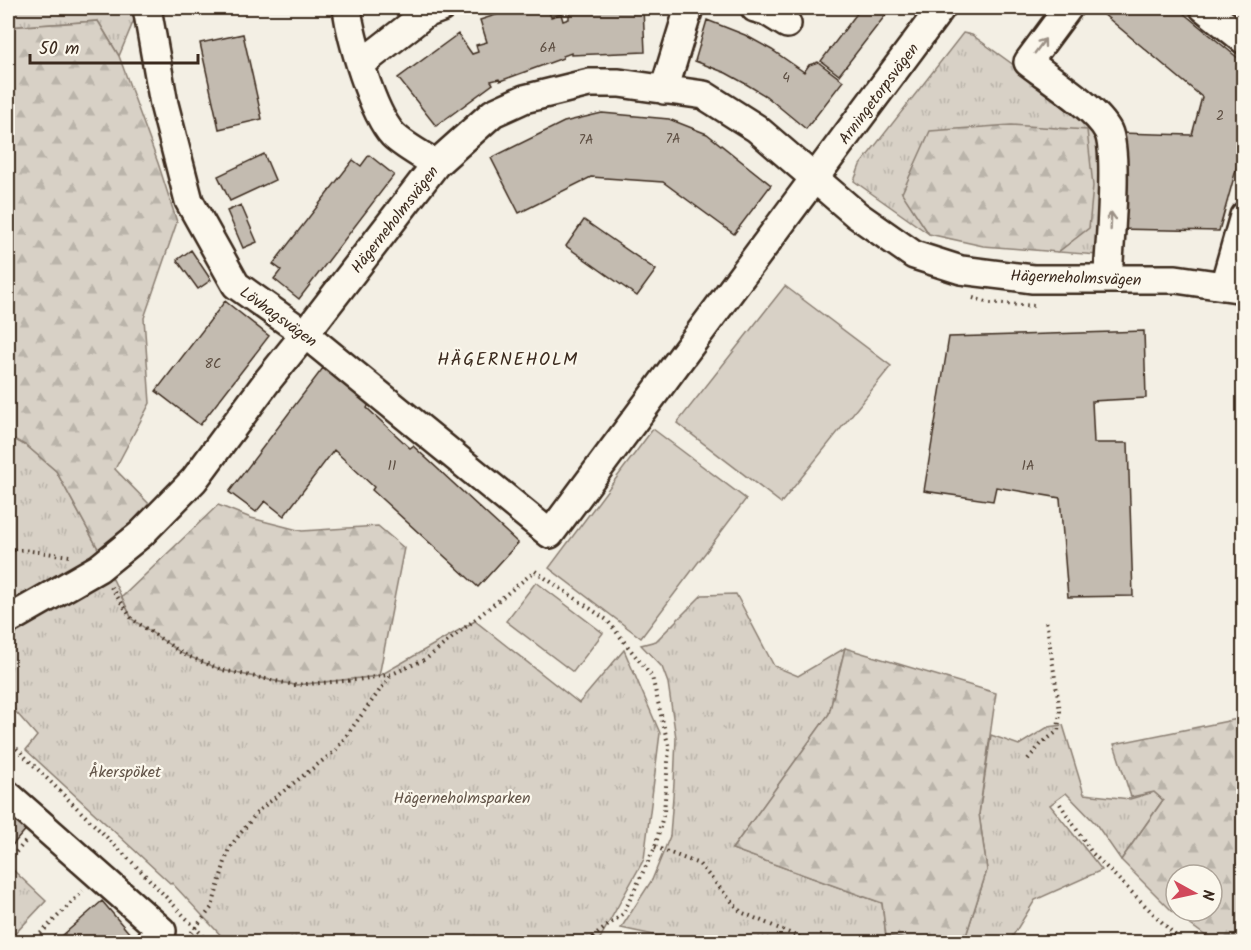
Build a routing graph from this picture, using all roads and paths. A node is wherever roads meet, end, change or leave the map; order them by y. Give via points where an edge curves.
1 (147, 8) edge
2 (348, 8) edge
3 (441, 8) edge
4 (689, 8) edge
5 (755, 8) edge
6 (941, 8) edge
7 (1068, 8) edge
8 (1204, 8) edge
9 (787, 24) dead end
10 (1244, 40) edge
11 (361, 64) junction
12 (664, 90) junction
13 (436, 164) junction
14 (814, 178) junction
15 (1244, 216) edge
16 (1108, 279) junction
17 (1234, 287) edge
18 (967, 297) dead end
19 (1040, 306) dead end
20 (305, 334) junction
21 (550, 534) joint
22 (8, 550) edge
23 (105, 581) junction
24 (8, 620) edge
25 (1046, 620) dead end
26 (392, 674) junction
27 (8, 740) edge
28 (1028, 759) dead end
29 (8, 795) edge
30 (1060, 804) dead end
31 (655, 847) junction
32 (121, 852) junction
33 (98, 875) junction
34 (196, 930) junction
35 (589, 941) edge
36 (32, 942) edge
37 (150, 942) edge
38 (184, 942) edge
39 (209, 942) edge
40 (810, 942) edge
41 (1182, 942) edge

1 - 20 street, Lövhagsvägen via 164,104 189,201 236,285
2 - 11 street
3 - 11 street via 425,14
4 - 12 street
5 - 9 street
6 - 14 street, Arningetorpsvägen
16 -> 7 street via 1113,157 1108,131 1089,109 1028,62
8 - 10 street
11 - 13 street via 373,102 393,135
12 - 13 street, Hägerneholmsvägen via 589,83 524,99 493,113
12 - 14 street, Hägerneholmsvägen via 704,94 756,128
13 - 20 street, Hägerneholmsvägen
14 - 16 street, Hägerneholmsvägen via 857,215 915,255 961,270 1033,279
14 - 21 street, Arningetorpsvägen
15 - 17 street
16 - 17 street, Hägerneholmsvägen via 1176,279
18 - 19 path via 990,303
20 - 21 street, Lövhagsvägen
20 - 23 street, Hägerneholmsvägen via 194,480 141,534
22 - 23 path via 67,555
23 - 24 street, Hägerneholmsvägen
23 - 26 path via 132,619 183,654 222,670 295,685
25 - 28 path via 1060,711 1058,731
26 - 31 path via 426,658 535,571 607,620 652,677 669,748 664,812
26 - 34 path via 335,751 259,810 230,848 212,907
27 - 32 path
29 - 33 street
30 - 41 path via 1092,853
31 - 35 path via 623,914
31 - 40 path via 699,864 741,912
32 - 33 path
32 - 34 path
33 - 36 path
33 - 37 street via 162,931
34 - 38 path
34 - 39 path

